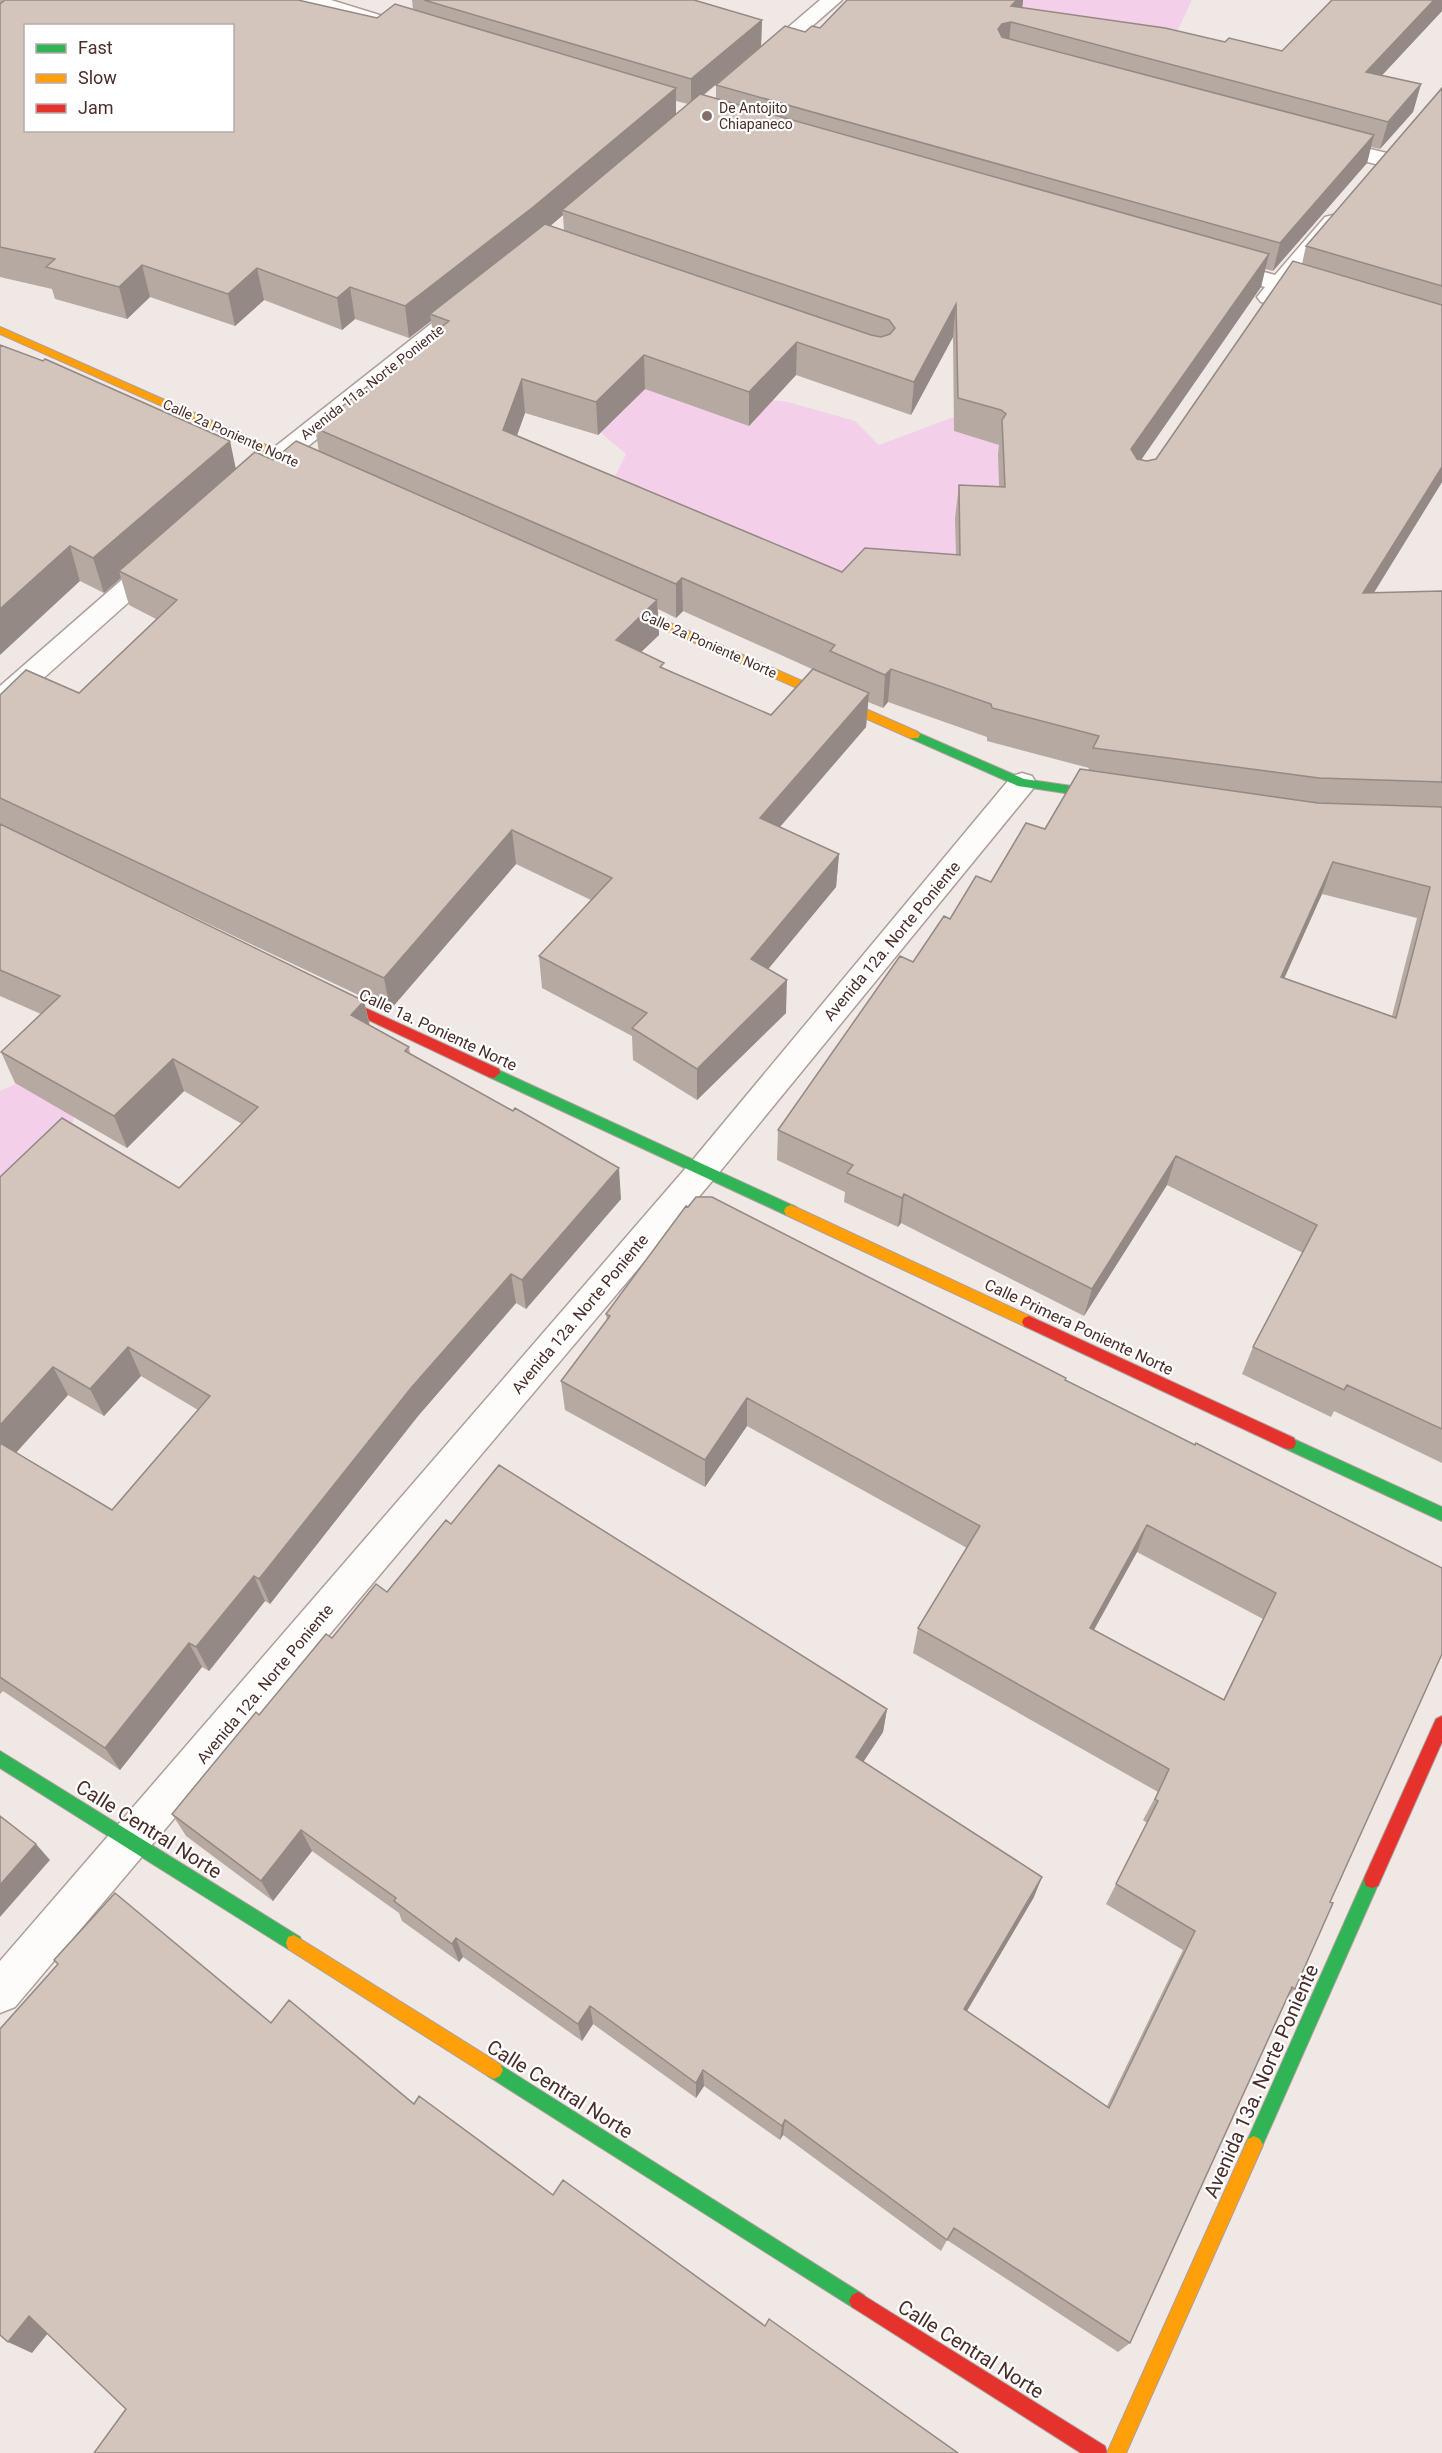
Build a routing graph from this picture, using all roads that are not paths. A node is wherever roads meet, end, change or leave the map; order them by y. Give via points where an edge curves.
1 (310, 0) edge
2 (832, 0) edge
3 (412, 31) edge
4 (750, 70) edge
5 (1308, 139) edge
6 (1371, 178) edge
7 (1348, 204) edge
8 (1199, 260) edge
9 (1279, 283) junction
10 (489, 289) edge
11 (1344, 303) edge
12 (1259, 312) edge
13 (0, 330) edge
14 (280, 455) junction
15 (334, 479) edge
16 (245, 485) edge
17 (175, 547) edge
18 (607, 600) edge
19 (0, 701) edge
20 (1022, 783) junction
21 (1125, 798) edge
22 (310, 987) edge
23 (702, 1171) junction
24 (1442, 1514) edge
25 (1442, 1724) edge
26 (0, 1759) edge
27 (131, 1840) junction
28 (0, 1992) edge
29 (1098, 2453) edge
30 (1116, 2453) edge

1 - 3 street
2 - 4 street
5 - 6 street via 1394,152
7 - 9 street
8 - 9 street
9 - 11 street
9 - 12 street
10 - 14 street, Avenida 11a. Norte Poniente
13 - 14 main road, Calle 2a Poniente Norte
14 - 15 main road, Calle 2a Poniente Norte
14 - 16 street, Avenida 11a. Norte Poniente
17 - 19 street
18 - 20 main road, Calle 2a Poniente Norte
20 - 21 main road, Calle 2a Poniente Norte
20 - 23 street, Avenida 12a. Norte Poniente
22 - 23 main road, Calle 1a. Poniente Norte
23 - 24 main road, Calle Primera Poniente Norte
23 - 27 street, Avenida 12a. Norte Poniente
25 - 30 main road, Avenida 13a. Norte Poniente
26 - 27 main road, Calle Central Norte
27 - 28 street, Avenida 12a. Norte Poniente
27 - 29 main road, Calle Central Norte

